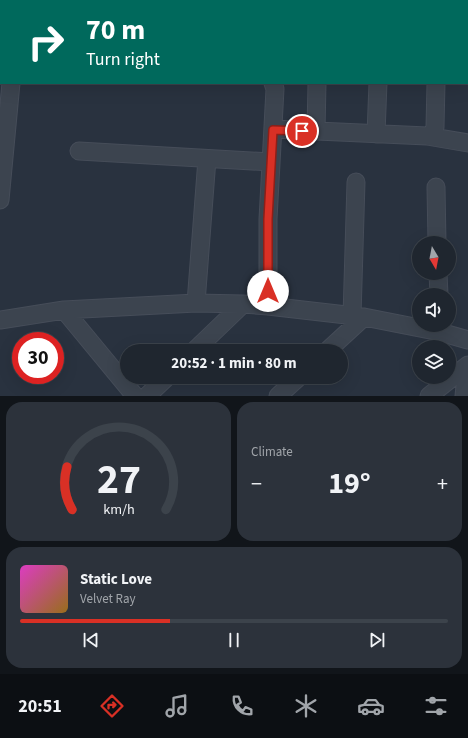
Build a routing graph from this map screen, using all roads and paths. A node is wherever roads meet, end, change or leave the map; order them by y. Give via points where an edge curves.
1 (11, 84) edge
2 (273, 84) edge
3 (318, 84) edge
4 (378, 84) edge
5 (436, 84) edge
6 (273, 130) junction
7 (316, 131) junction
8 (376, 134) junction
9 (427, 136) junction
10 (468, 143) edge
11 (79, 151) dead end
12 (207, 159) junction
13 (271, 162) junction
14 (356, 182) dead end
15 (436, 187) dead end
16 (0, 200) edge
17 (437, 236) edge
18 (196, 303) junction
19 (243, 304) junction
20 (268, 306) junction
21 (64, 310) junction
22 (358, 316) junction
23 (0, 320) edge
24 (412, 325) edge
25 (448, 332) edge
26 (468, 340) edge
27 (201, 344) edge
28 (333, 344) edge
29 (467, 366) edge
30 (160, 384) edge
31 (291, 384) edge
32 (135, 396) edge
33 (147, 396) edge
34 (278, 396) edge
35 (429, 396) edge
36 (464, 396) edge

1 - 16 street
2 - 6 street
3 - 7 street
4 - 8 street
5 - 9 street via 435,127 433,133
6 - 7 street
6 - 13 street
7 - 8 street
8 - 9 street
9 - 10 street
11 - 12 street
12 - 13 street
12 - 18 street
13 - 20 street
14 - 22 street
15 - 17 street
18 - 19 street
18 - 21 street
19 - 20 street
19 - 27 street
20 - 22 street
21 - 23 street
21 - 32 street
22 - 24 street
22 - 28 street
25 - 26 street
29 - 35 street
29 - 36 street
30 - 33 street
31 - 34 street

